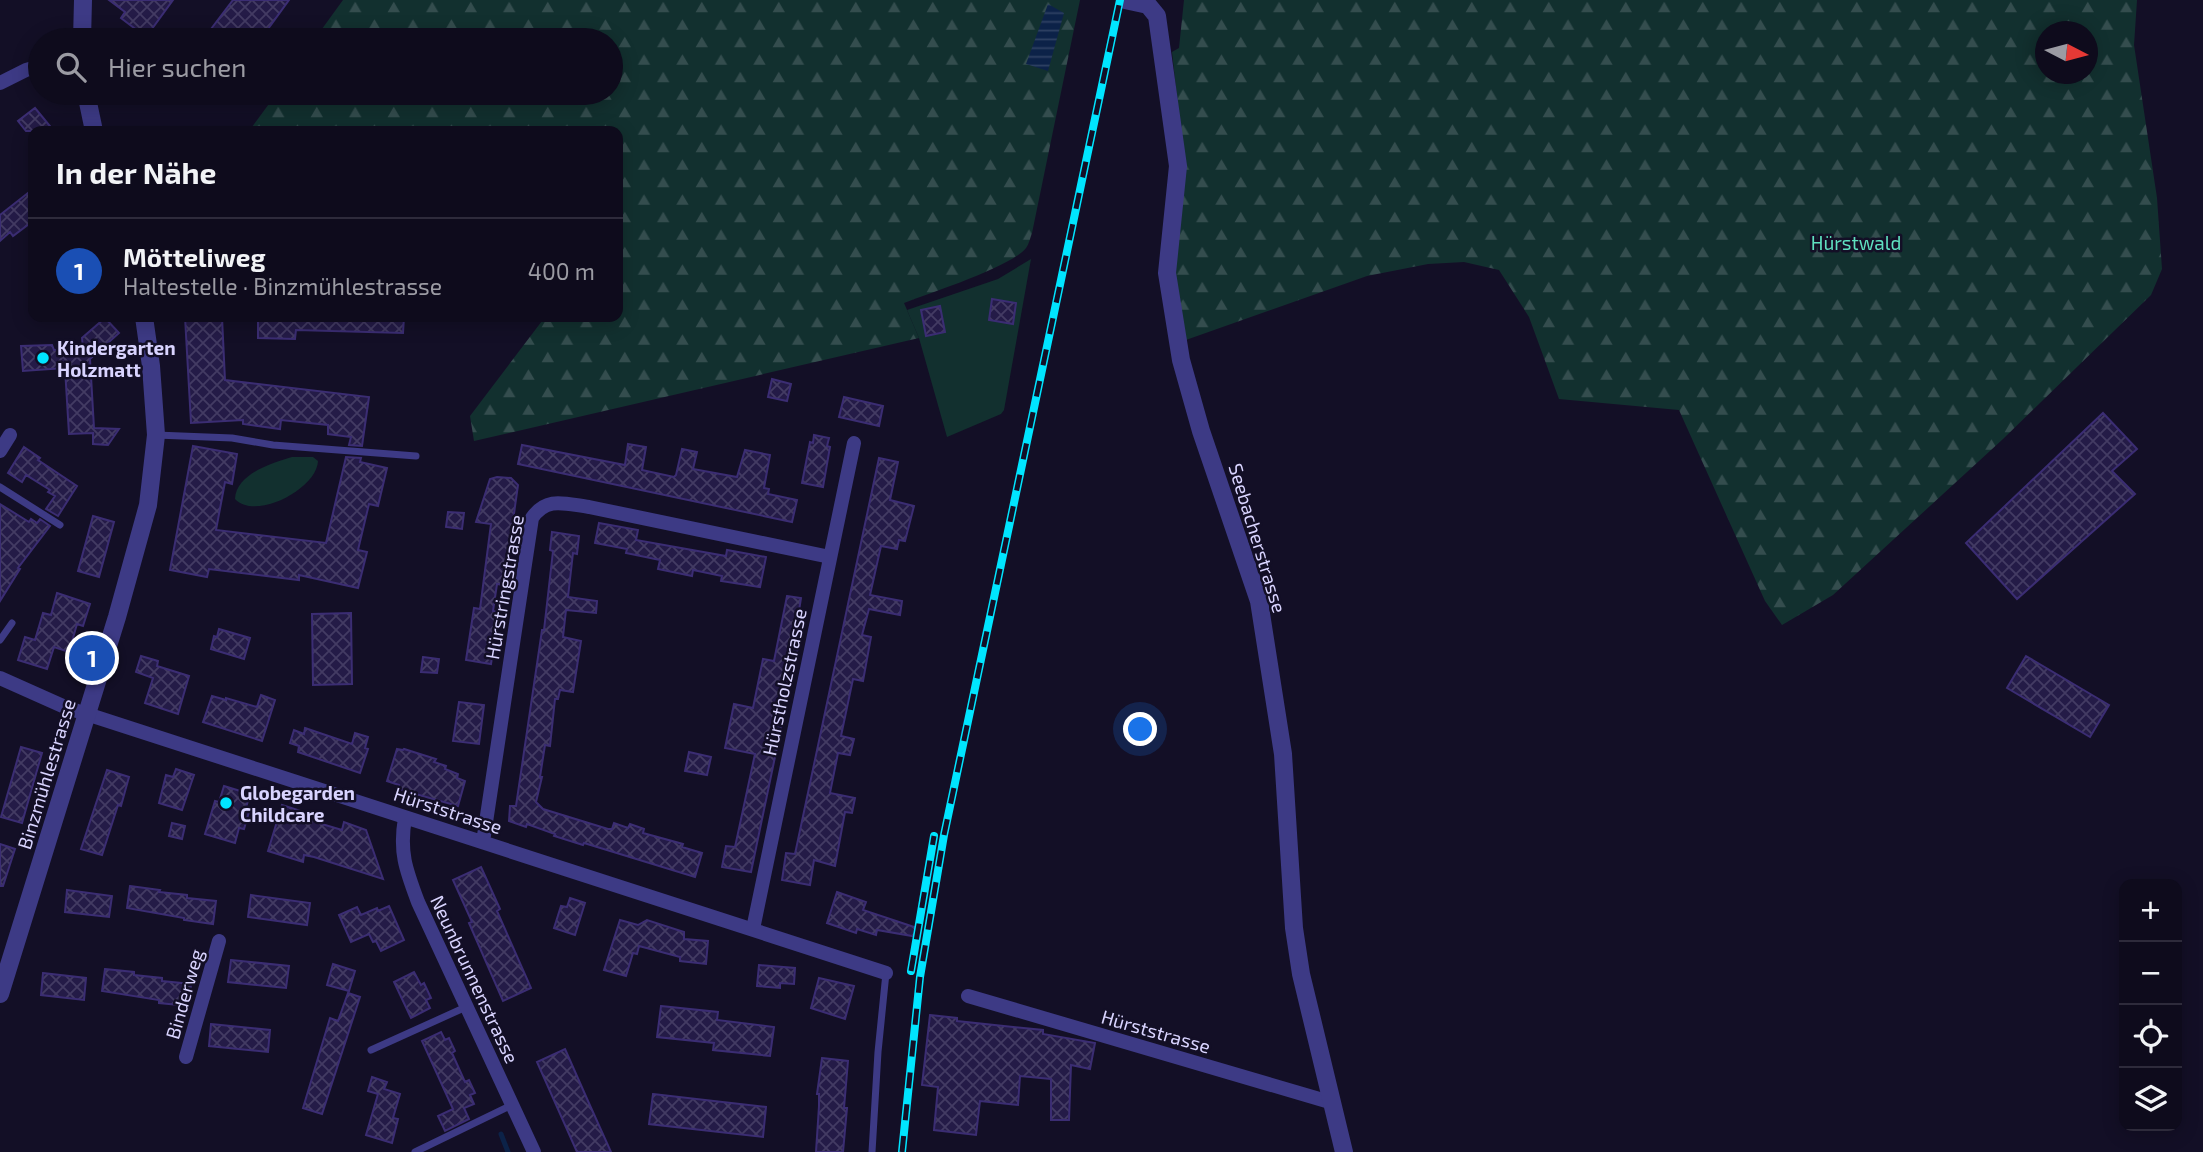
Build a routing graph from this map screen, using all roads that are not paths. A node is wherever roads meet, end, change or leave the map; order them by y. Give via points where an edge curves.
1 (83, 0) edge
2 (1125, 0) edge
3 (82, 28) edge
4 (28, 69) edge
5 (0, 83) edge
6 (89, 105) edge
7 (93, 126) edge
8 (145, 322) edge
9 (10, 435) dead end
10 (156, 435) junction
11 (854, 443) dead end
12 (0, 451) edge
13 (416, 456) dead end
14 (0, 487) edge
15 (60, 526) dead end
16 (830, 557) junction
17 (12, 623) dead end
18 (0, 640) edge
19 (0, 678) edge
20 (87, 713) junction
21 (405, 818) junction
22 (482, 842) junction
23 (753, 929) junction
24 (219, 941) dead end
25 (886, 973) joint
26 (0, 995) edge
27 (968, 996) dead end
28 (466, 1007) junction
29 (371, 1050) dead end
30 (186, 1057) dead end
31 (1333, 1103) junction
32 (512, 1105) junction
33 (415, 1152) edge
34 (534, 1152) edge
35 (872, 1152) edge
36 (1344, 1152) edge

1 - 3 street
2 - 31 street, Seebacherstrasse via 1148,5 1157,16 1162,41 1178,166 1167,273 1181,360 1259,601 1283,754 1294,928
4 - 5 street
6 - 7 street
8 - 10 street, Binzmühlestrasse
9 - 12 street
10 - 13 lane
10 - 20 street, Binzmühlestrasse via 137,549
11 - 16 street, Hürstholzstrasse
14 - 15 lane
16 - 22 street, Hürstringstrasse via 589,507 540,506 532,518
16 - 23 street, Hürstholzstrasse
17 - 18 lane
19 - 20 street, Hürststrasse
20 - 21 street, Hürststrasse
20 - 26 street, Binzmühlestrasse
21 - 22 street, Hürststrasse
21 - 28 street, Neunbrunnenstrasse via 404,863
22 - 23 street, Hürststrasse
23 - 25 street, Hürststrasse
24 - 30 street, Binderweg
25 - 35 lane
27 - 31 street, Hürststrasse
28 - 29 lane
28 - 32 street, Neunbrunnenstrasse
31 - 36 street, Seebacherstrasse
32 - 33 lane
32 - 34 street, Neunbrunnenstrasse

